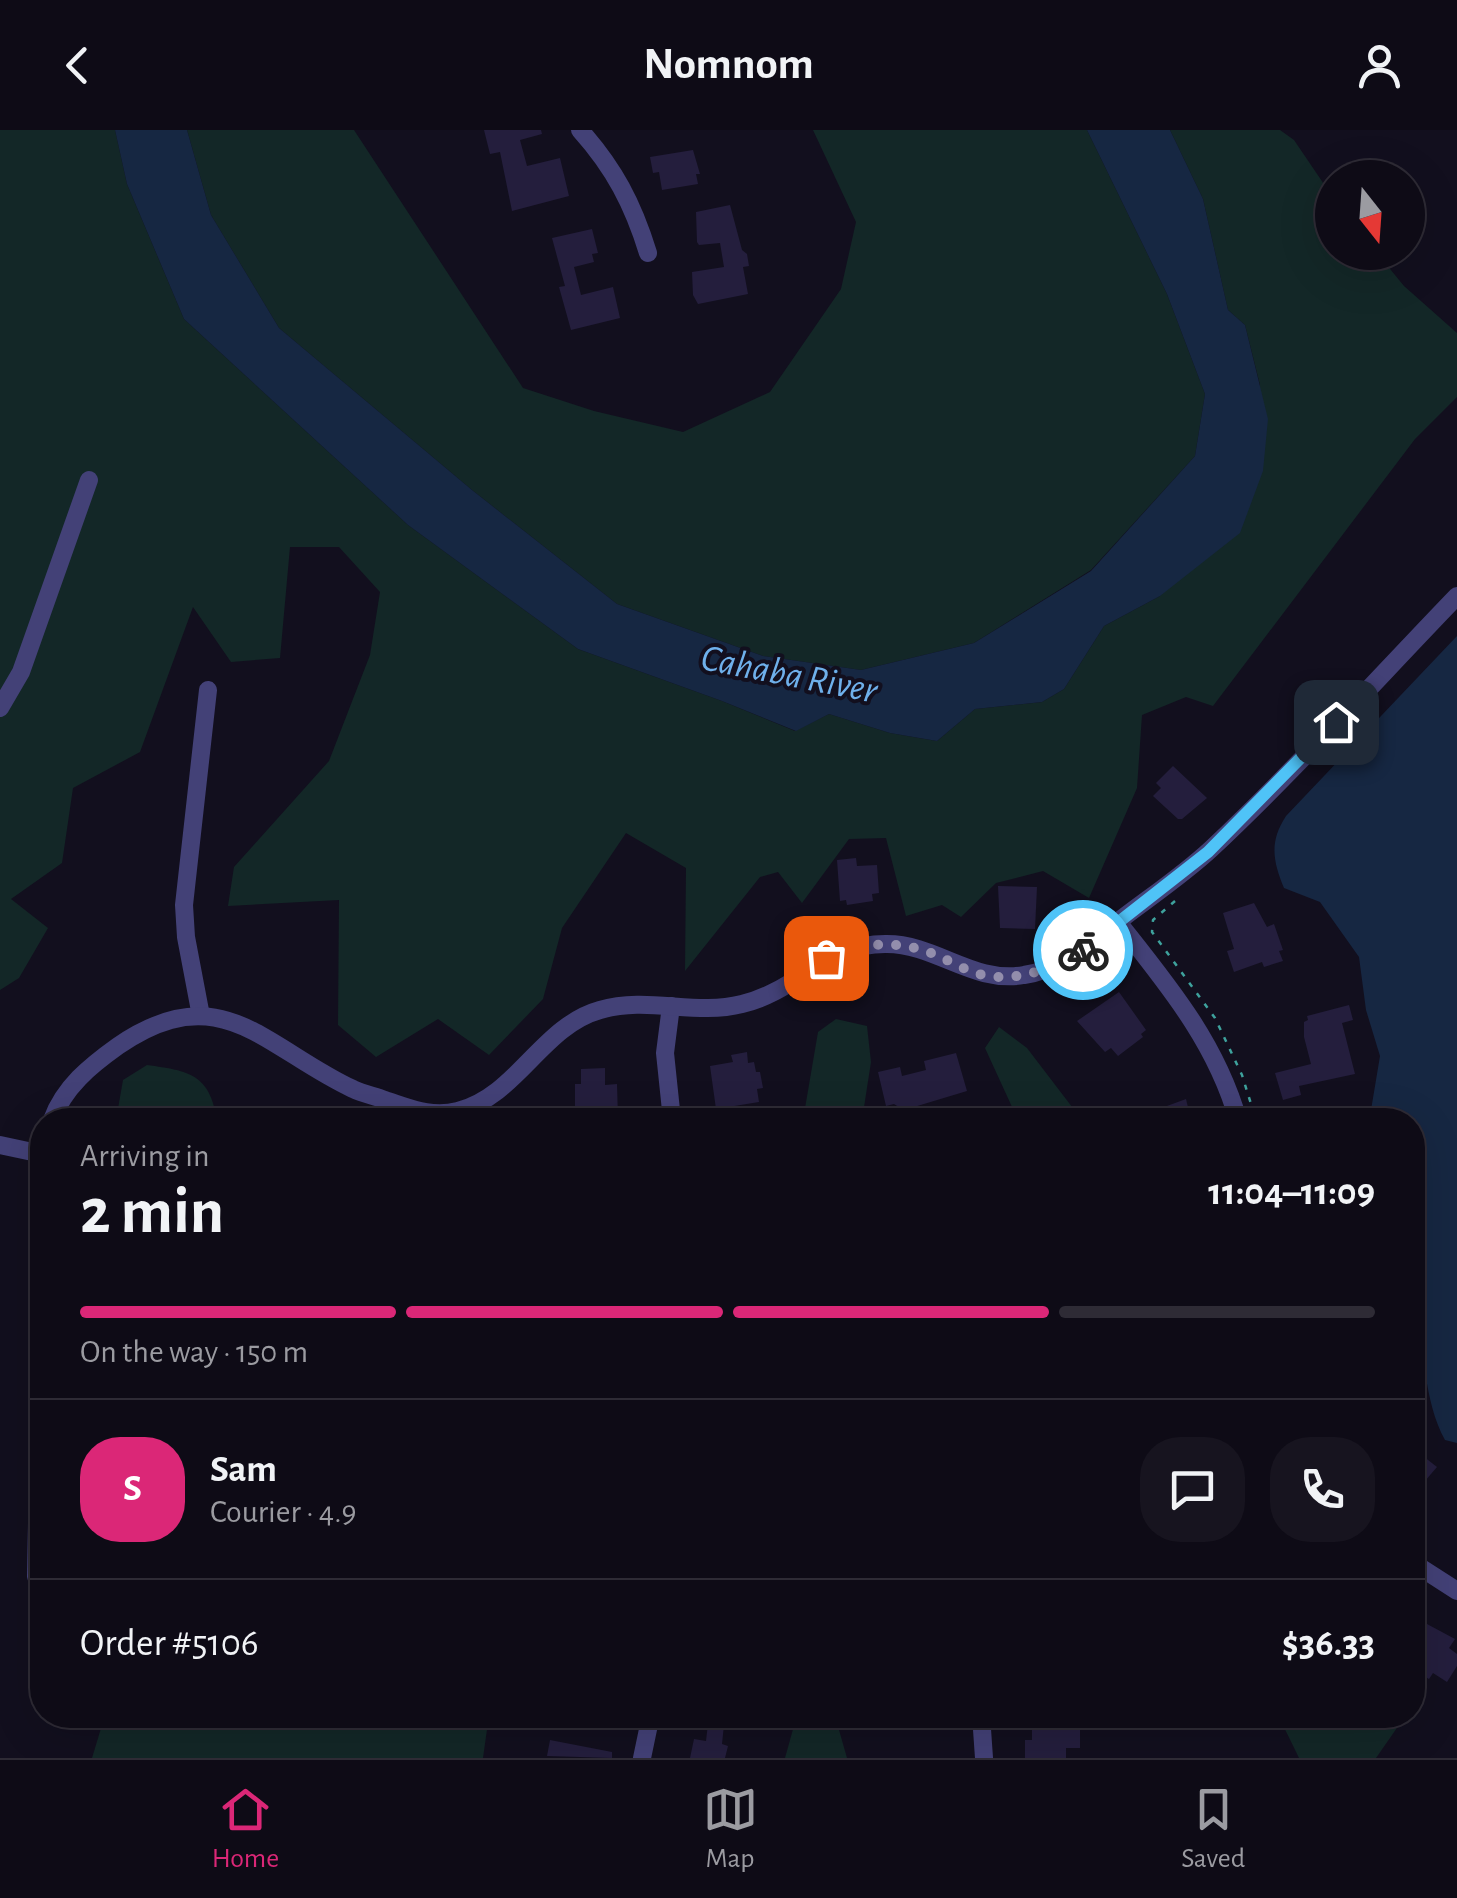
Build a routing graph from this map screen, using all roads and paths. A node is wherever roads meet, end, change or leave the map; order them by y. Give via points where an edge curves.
1 (580, 130) edge
2 (648, 253) dead end
3 (89, 480) dead end
4 (1457, 596) edge
5 (208, 690) dead end
6 (0, 708) edge
7 (1183, 894) dead end
8 (1118, 922) junction
9 (671, 1006) junction
10 (202, 1016) junction
11 (56, 1108) edge
12 (406, 1108) edge
13 (465, 1108) edge
14 (671, 1108) edge
15 (1234, 1108) edge
16 (1252, 1108) edge
17 (0, 1145) edge
18 (30, 1151) edge
19 (1425, 1570) edge
20 (1457, 1591) edge
21 (648, 1728) edge
22 (982, 1728) edge
23 (642, 1758) edge
24 (984, 1758) edge

1 - 2 street via 625,190
3 - 6 street via 21,672
4 - 8 street via 1208,852
5 - 10 street via 184,905
7 - 16 path via 1153,920 1152,932 1215,1018
8 - 9 street via 1059,964 1025,975 985,976 915,947 867,945 826,958 755,1000 712,1009
8 - 15 street via 1194,1021
9 - 13 street via 638,1003 584,1016
9 - 14 street via 665,1054
10 - 11 street via 164,1022 128,1039 75,1081
10 - 12 street via 247,1026 355,1090
17 - 18 street
19 - 20 street
21 - 23 street
22 - 24 street

